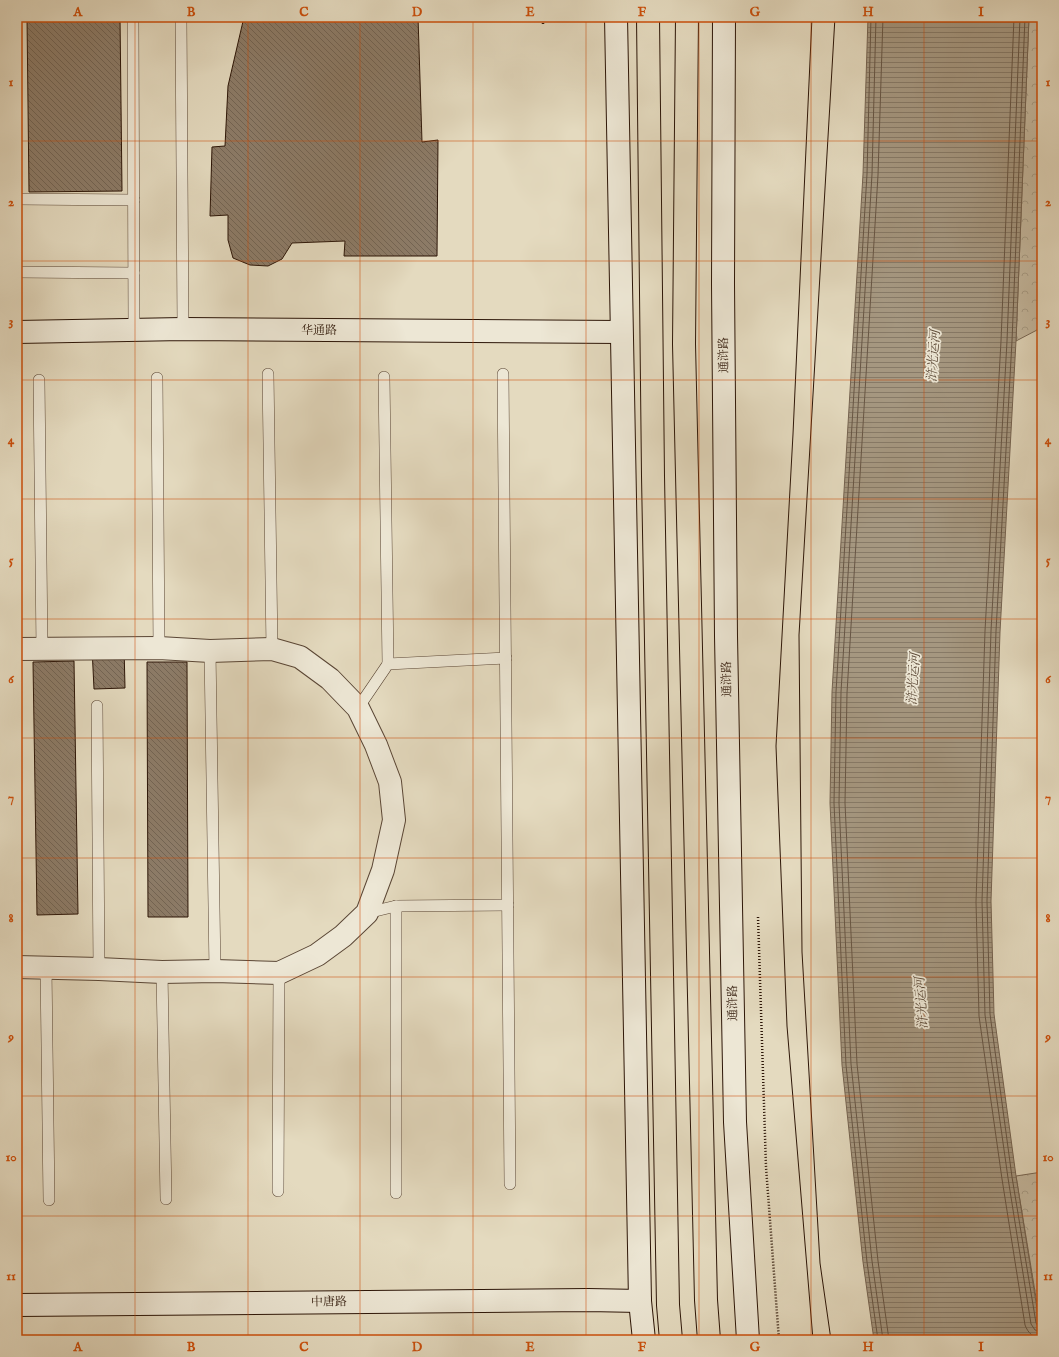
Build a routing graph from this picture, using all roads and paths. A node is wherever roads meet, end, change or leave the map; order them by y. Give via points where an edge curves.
1 (133, 17) edge
2 (181, 17) edge
3 (543, 17) edge
4 (616, 17) edge
5 (648, 17) edge
6 (687, 17) edge
7 (724, 17) edge
8 (543, 25) dead end
9 (17, 199) edge
10 (134, 200) junction
11 (17, 272) edge
12 (134, 273) junction
13 (183, 329) junction
14 (134, 330) junction
15 (17, 332) edge
16 (621, 332) junction
17 (268, 374) dead end
18 (503, 374) dead end
19 (384, 377) dead end
20 (157, 378) dead end
21 (39, 380) dead end
22 (159, 648) junction
23 (17, 649) edge
24 (42, 649) junction
25 (272, 649) junction
26 (210, 651) junction
27 (506, 658) junction
28 (388, 664) junction
29 (97, 706) dead end
30 (358, 708) junction
31 (508, 905) junction
32 (396, 906) junction
33 (367, 913) junction
34 (758, 915) dead end
35 (17, 967) edge
36 (46, 968) junction
37 (99, 969) junction
38 (215, 971) junction
39 (162, 972) junction
40 (280, 973) junction
41 (510, 1184) dead end
42 (278, 1191) dead end
43 (396, 1193) dead end
44 (166, 1199) dead end
45 (49, 1200) dead end
46 (640, 1301) junction
47 (17, 1305) edge
48 (644, 1340) edge
49 (671, 1340) edge
50 (709, 1340) edge
51 (748, 1340) edge
52 (779, 1340) edge

1 - 10 lane
2 - 13 lane
3 - 8 path
4 - 16 main road
5 - 49 main road via 653,476 668,1305
6 - 50 main road via 684,344
7 - 51 main road, 通浒路 via 723,284 727,692 735,1122
9 - 10 lane
10 - 12 lane
11 - 12 lane
12 - 14 lane
13 - 14 main road, 华通路
13 - 16 main road, 华通路
14 - 15 main road, 华通路
16 - 46 main road
17 - 25 lane
18 - 27 lane
19 - 28 lane
20 - 22 lane
21 - 24 lane
22 - 24 main road
22 - 26 main road
23 - 24 main road
25 - 26 main road
25 - 30 main road via 300,657 330,679
26 - 38 lane
27 - 28 lane
27 - 31 lane
28 - 30 lane
29 - 37 lane
30 - 33 main road via 390,782 394,820 383,870
31 - 32 lane
31 - 41 lane
32 - 33 lane
32 - 43 lane
33 - 40 main road via 343,936 322,951
34 - 52 path via 766,1166
35 - 36 main road
36 - 37 main road
36 - 45 lane
37 - 39 main road
38 - 39 main road
38 - 40 main road
39 - 44 lane
40 - 42 lane
46 - 47 main road, 中唐路
46 - 48 main road

